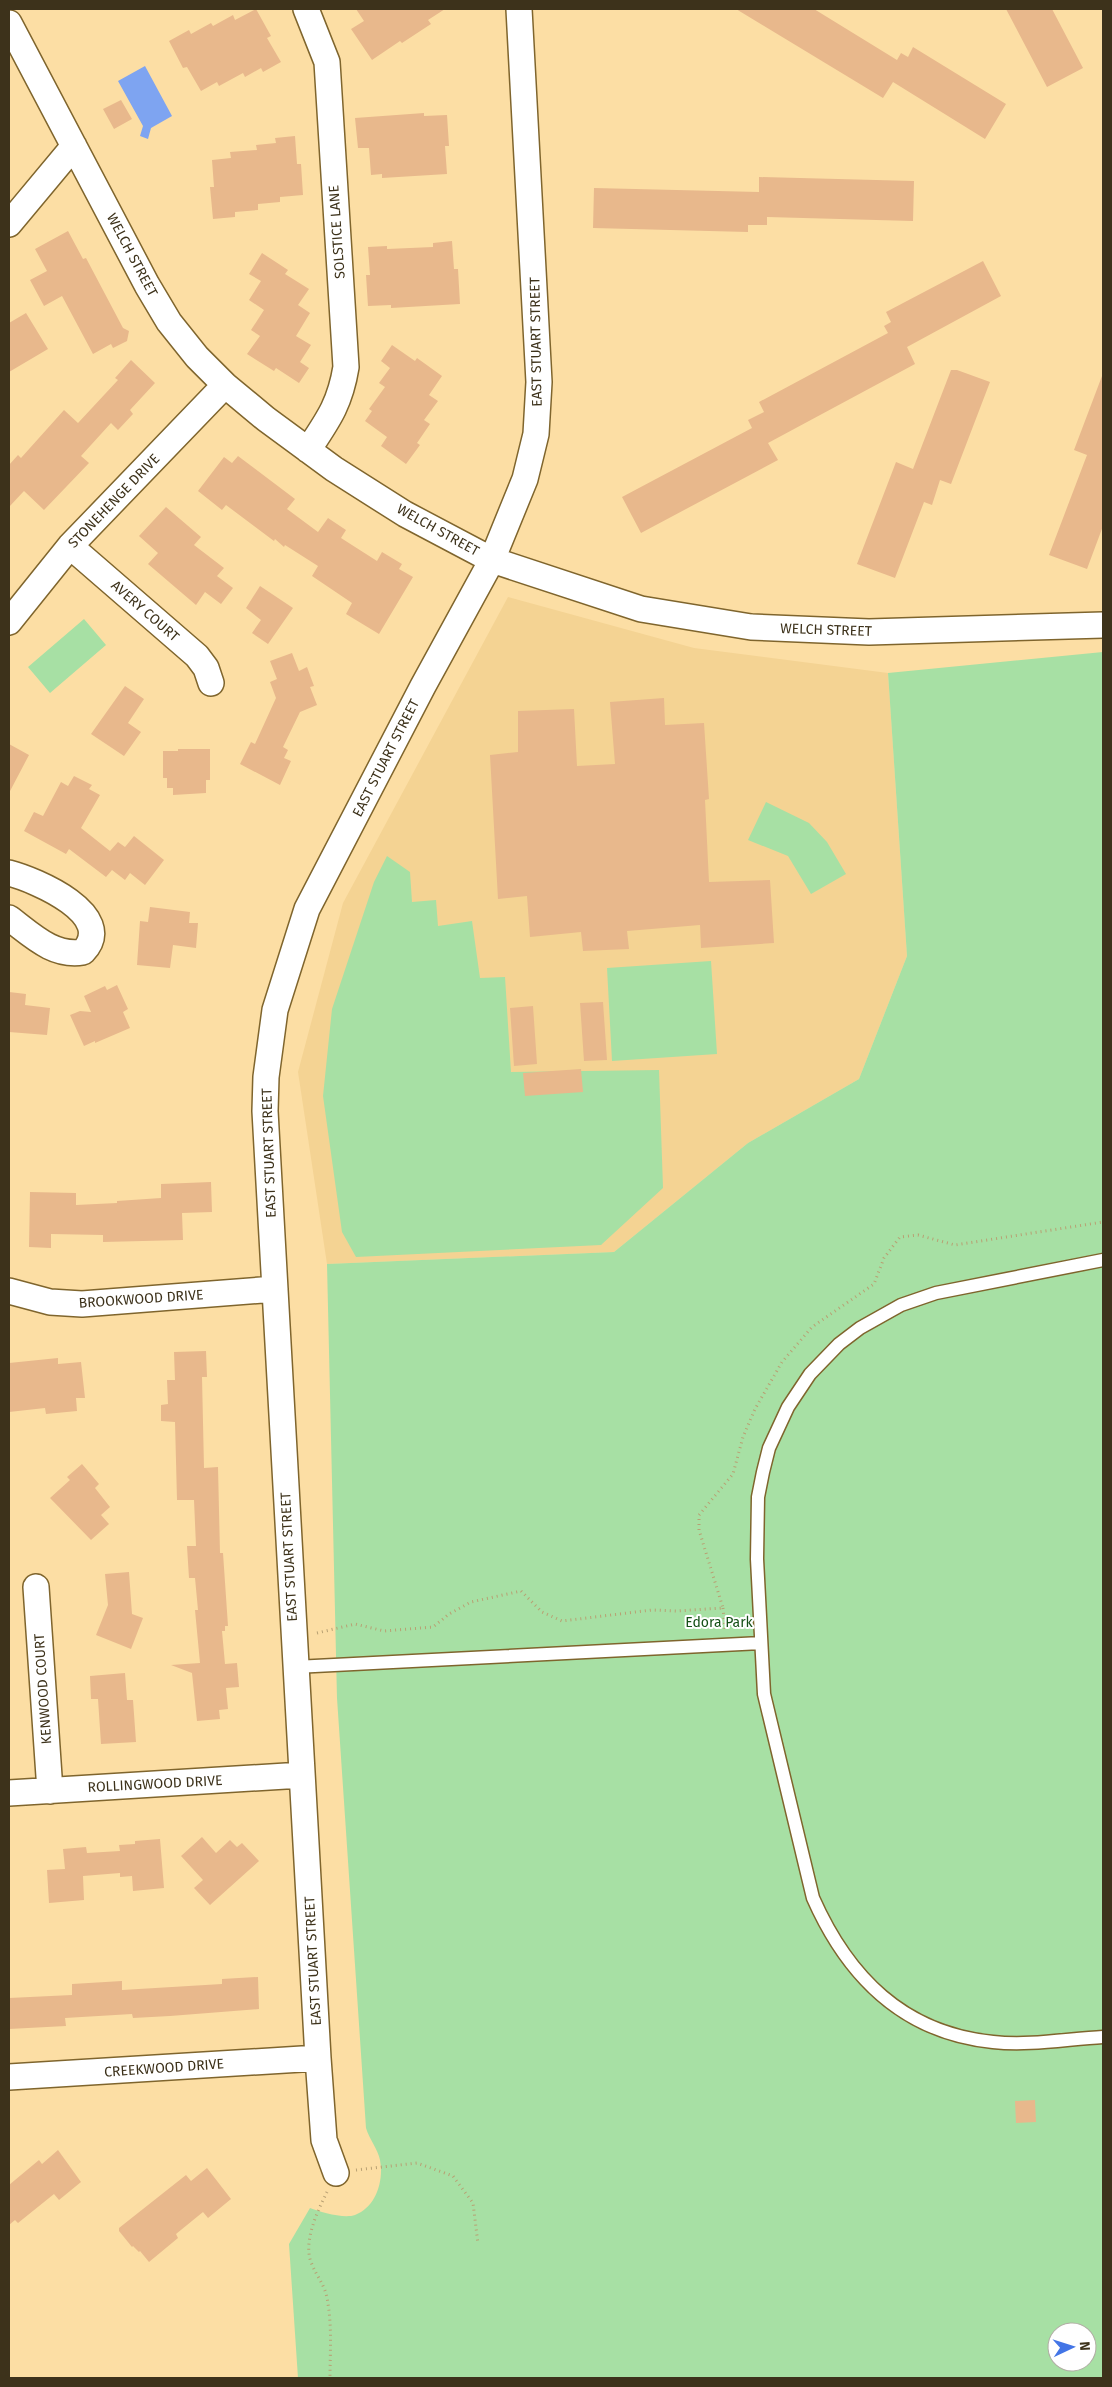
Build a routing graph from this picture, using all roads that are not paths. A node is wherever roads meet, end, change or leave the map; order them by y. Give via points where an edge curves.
1 (306, 9) edge
2 (519, 9) edge
3 (9, 23) edge
4 (74, 146) junction
5 (9, 224) edge
6 (225, 385) junction
7 (308, 450) junction
8 (70, 546) junction
9 (492, 560) junction
10 (9, 622) edge
11 (1103, 625) edge
12 (211, 683) dead end
13 (9, 873) edge
14 (9, 918) edge
15 (1103, 1260) edge
16 (275, 1289) junction
17 (9, 1291) edge
18 (36, 1587) dead end
19 (761, 1643) junction
20 (296, 1667) junction
21 (302, 1776) junction
22 (50, 1791) junction
23 (9, 1793) edge
24 (1103, 2037) edge
25 (318, 2058) junction
26 (9, 2077) edge
27 (336, 2173) road end

1 - 7 street, SOLSTICE LANE via 326,62 346,367 341,393 330,418
2 - 9 street, EAST STUART STREET via 539,382 536,434 525,479
3 - 4 street, WELCH STREET
4 - 5 street
4 - 6 street, WELCH STREET via 169,322
6 - 7 street, WELCH STREET
6 - 8 street, STONEHENGE DRIVE
7 - 9 street, WELCH STREET via 405,514
8 - 10 street, STONEHENGE DRIVE
8 - 12 street, AVERY COURT via 197,656
9 - 11 street, WELCH STREET via 640,609 751,627 869,632
9 - 16 street, EAST STUART STREET via 307,909 289,961 275,1010 265,1111
13 - 14 street via 75,905 86,914 92,934 90,945 83,952 61,953
15 - 19 lane via 936,1293 901,1305 860,1328 810,1374 788,1407 769,1448 758,1497 756,1559
16 - 17 street, BROOKWOOD DRIVE via 82,1304 50,1302
16 - 20 street, EAST STUART STREET
18 - 22 street, KENWOOD COURT
19 - 20 lane
19 - 24 lane via 764,1694 813,1898 837,1945 870,1986 906,2014 969,2039 995,2042
20 - 21 street, EAST STUART STREET
21 - 22 street, ROLLINGWOOD DRIVE
21 - 25 street, EAST STUART STREET
22 - 23 street, ROLLINGWOOD DRIVE
25 - 26 street, CREEKWOOD DRIVE
25 - 27 street, EAST STUART STREET via 324,2140

